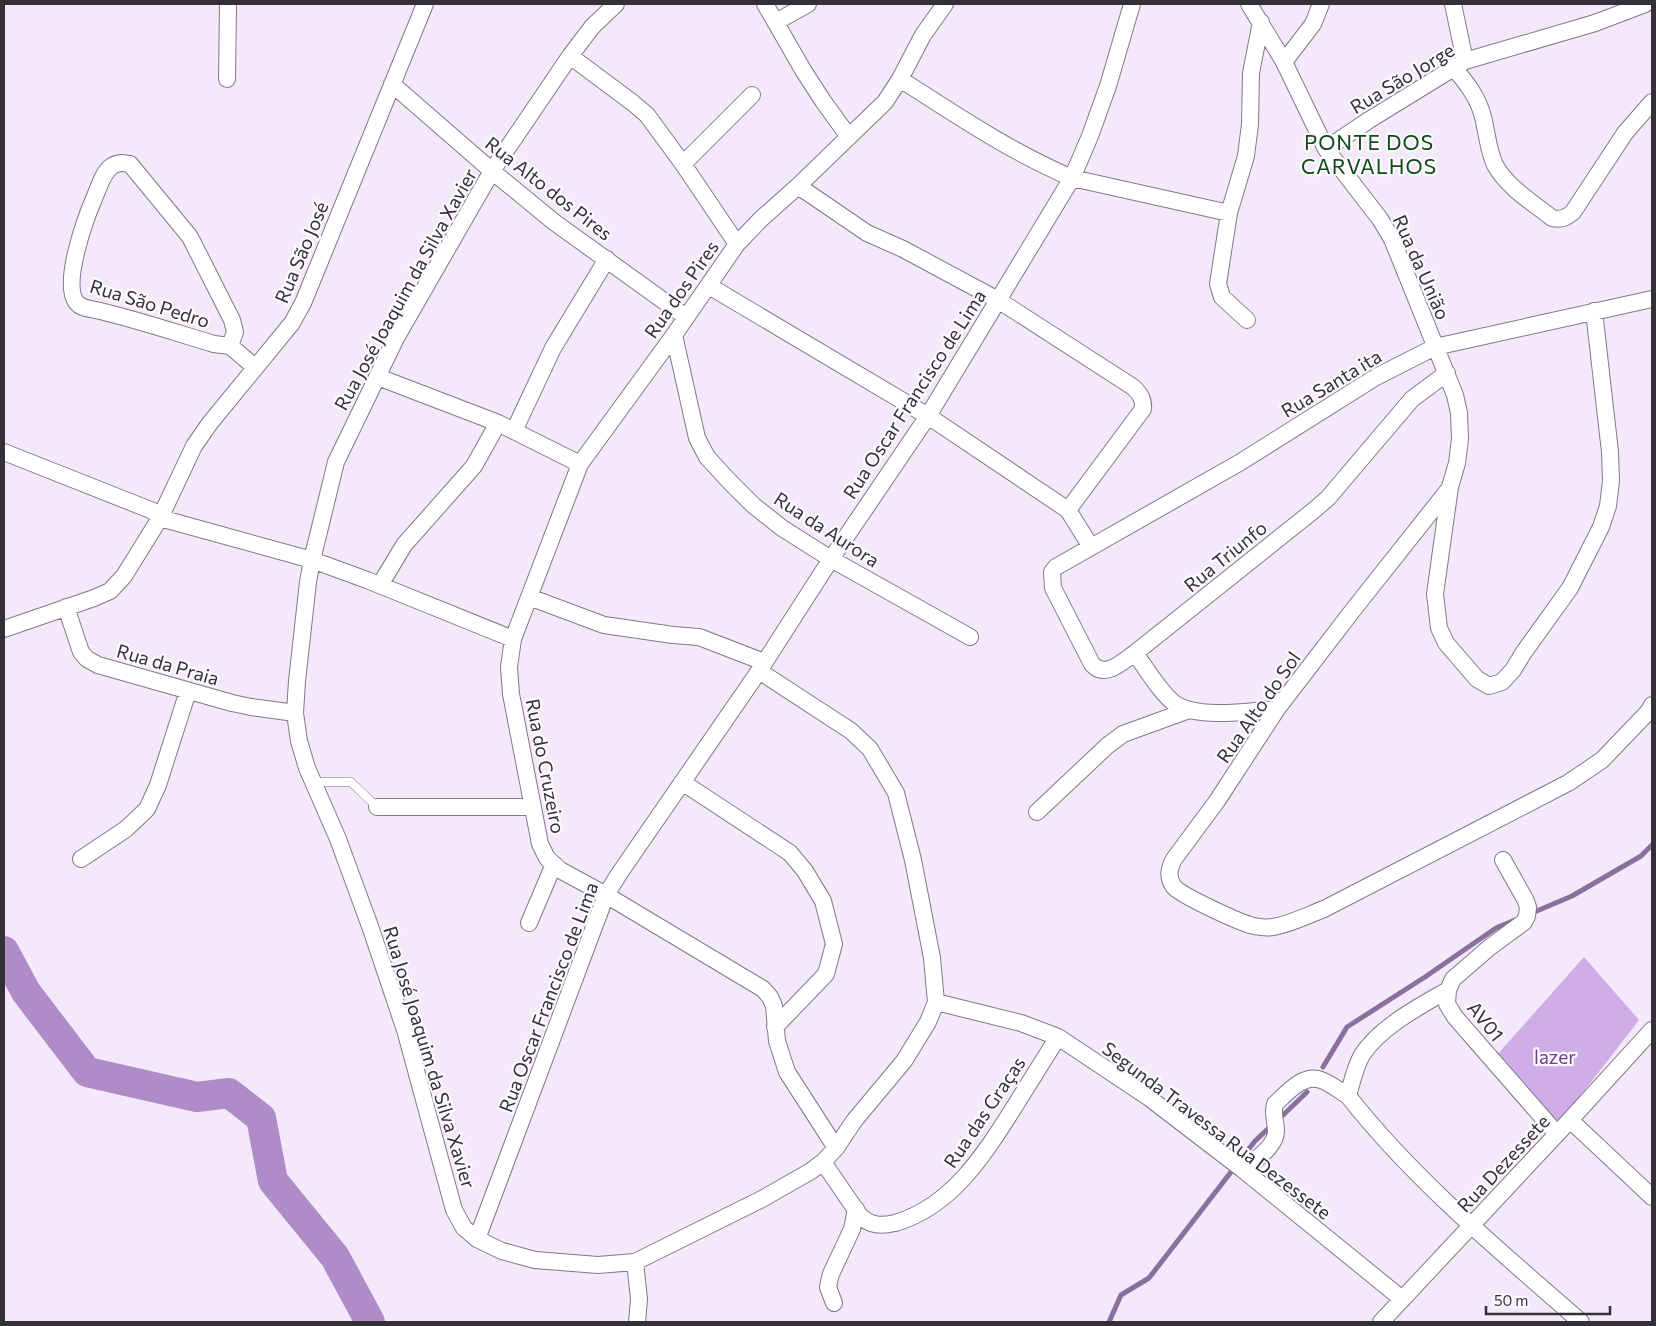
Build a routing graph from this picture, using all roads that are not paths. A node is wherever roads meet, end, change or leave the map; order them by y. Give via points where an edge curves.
1 (228, 4) edge
2 (425, 4) edge
3 (616, 4) edge
4 (765, 4) edge
5 (808, 4) edge
6 (945, 4) edge
7 (1132, 4) edge
8 (1249, 4) edge
9 (1321, 4) edge
10 (1453, 4) edge
11 (1645, 4) edge
12 (776, 22) junction
13 (1261, 22) junction
14 (570, 56) junction
15 (1284, 62) junction
16 (1459, 64) junction
17 (227, 79) dead end
18 (900, 79) junction
19 (392, 84) junction
20 (752, 95) dead end
21 (1652, 102) edge
22 (849, 137) junction
23 (1326, 149) junction
24 (683, 164) junction
25 (492, 171) junction
26 (1072, 178) junction
27 (798, 186) junction
28 (1229, 213) junction
29 (737, 244) junction
30 (607, 259) junction
31 (709, 286) junction
32 (1652, 299) edge
33 (998, 300) junction
34 (1594, 311) junction
35 (686, 317) junction
36 (1247, 320) dead end
37 (674, 335) junction
38 (230, 346) junction
39 (1435, 347) junction
40 (255, 367) junction
41 (1447, 373) junction
42 (378, 377) junction
43 (928, 416) junction
44 (498, 422) junction
45 (514, 430) junction
46 (4, 452) edge
47 (580, 464) junction
48 (1450, 488) junction
49 (1068, 510) junction
50 (160, 518) junction
51 (1091, 547) junction
52 (831, 559) junction
53 (312, 560) junction
54 (1056, 567) joint
55 (380, 585) junction
56 (529, 597) junction
57 (66, 608) junction
58 (4, 628) edge
59 (970, 636) dead end
60 (513, 639) junction
61 (1135, 653) junction
62 (762, 667) junction
63 (188, 691) junction
64 (1652, 704) edge
65 (1277, 709) junction
66 (1189, 710) junction
67 (295, 712) junction
68 (313, 782) junction
69 (682, 782) junction
70 (378, 807) joint
71 (533, 807) junction
72 (1037, 812) dead end
73 (81, 859) dead end
74 (1503, 860) dead end
75 (554, 864) junction
76 (606, 895) junction
77 (529, 923) dead end
78 (1448, 990) junction
79 (936, 1002) junction
80 (775, 1027) junction
81 (1652, 1030) edge
82 (1058, 1037) junction
83 (1348, 1096) junction
84 (1570, 1120) junction
85 (1557, 1134) junction
86 (836, 1148) junction
87 (823, 1162) junction
88 (1243, 1169) junction
89 (1652, 1197) edge
90 (856, 1210) junction
91 (1471, 1226) junction
92 (477, 1239) junction
93 (635, 1262) junction
94 (1402, 1299) junction
95 (834, 1303) dead end
96 (637, 1322) edge
97 (1381, 1322) edge
98 (1581, 1322) edge

1 - 17 street
2 - 19 street, Rua São José
3 - 14 street, Rua José Joaquim da Silva Xavier via 592,26
4 - 12 street
5 - 12 street
6 - 18 street, Rua dos Pires via 923,35
7 - 26 street, Rua Oscar Francisco de Lima via 1105,94
8 - 13 street, Rua da União
9 - 15 street via 1313,24
10 - 16 street
11 - 16 street, Rua São Jorge via 1595,23
12 - 22 street via 808,78
13 - 15 street, Rua da União
13 - 28 street via 1251,73 1246,156
14 - 24 street via 647,116
14 - 25 street, Rua José Joaquim da Silva Xavier
15 - 23 street, Rua da União
16 - 21 street via 1483,116 1496,166 1506,181 1552,218 1566,218 1573,212 1626,133
16 - 23 street, Rua São Jorge
18 - 22 street, Rua dos Pires via 885,102
18 - 26 street via 977,128
19 - 25 street, Rua Alto dos Pires
19 - 40 street, Rua São José via 303,303 292,323
20 - 24 street
22 - 27 street, Rua dos Pires
23 - 39 street, Rua da União via 1392,239
24 - 29 street
25 - 30 street, Rua Alto dos Pires via 554,222
25 - 42 street, Rua José Joaquim da Silva Xavier via 396,338
26 - 28 street
26 - 33 street, Rua Oscar Francisco de Lima
27 - 29 street, Rua dos Pires
27 - 33 street via 867,234
28 - 36 street via 1218,284 1222,297
29 - 31 street, Rua dos Pires
30 - 35 street, Rua Alto dos Pires
30 - 45 street via 552,348
31 - 35 street, Rua dos Pires
31 - 43 street
32 - 34 street, Rua Santa ita
33 - 43 street, Rua Oscar Francisco de Lima
33 - 49 street via 1133,388 1144,402 1143,409
34 - 39 street, Rua Santa ita
34 - 48 street, Rua da União via 1610,452 1608,506 1570,588 1513,670 1502,682 1489,686 1476,679 1446,643 1439,628 1435,594
35 - 37 street, Rua dos Pires
37 - 47 street, Rua dos Pires
37 - 52 street, Rua da Aurora via 697,438 707,457 753,505
38 - 38 street, Rua São Pedro via 234,332 232,320 190,237 130,164 110,167 84,222 75,253 72,289 75,301 80,306
38 - 40 street, Rua São Pedro
39 - 41 street, Rua da União
39 - 51 street, Rua Santa ita via 1376,377 1239,463
40 - 50 street, Rua São José via 194,446
41 - 48 street, Rua da União via 1459,413 1460,438
41 - 61 street, Rua Triunfo via 1412,399 1328,498
42 - 44 street
42 - 53 street, Rua José Joaquim da Silva Xavier via 336,462
43 - 49 street
43 - 52 street, Rua Oscar Francisco de Lima
44 - 45 street
44 - 55 street via 474,466 404,545
45 - 47 street
46 - 50 street via 153,511
47 - 56 street, Rua dos Pires
48 - 65 street, Rua Alto do Sol
49 - 51 street
50 - 53 street
50 - 57 street, Rua São José via 124,576 110,591
51 - 54 street, Rua Santa ita
52 - 59 street, Rua da Aurora
52 - 62 street, Rua Oscar Francisco de Lima
53 - 55 street
53 - 67 street, Rua José Joaquim da Silva Xavier
54 - 61 street, Rua Triunfo via 1052,572 1053,588 1096,670 1109,670
55 - 60 street
56 - 60 street, Rua dos Pires
56 - 62 street, Rua José Joaquim da Silva Xavier via 604,626 699,637
57 - 58 street, Rua São José
57 - 63 street, Rua da Praia via 86,659
60 - 71 street, Rua do Cruzeiro via 509,667 511,694
61 - 66 street via 1167,696
62 - 69 street, Rua Oscar Francisco de Lima
62 - 79 street, Rua José Joaquim da Silva Xavier via 851,731 870,749 896,793 915,869 932,958
63 - 67 street, Rua da Praia via 250,707
63 - 73 street via 158,786 147,809 126,829
64 - 65 street, Rua Alto do Sol via 1602,760 1568,784 1324,908 1273,927 1252,925 1196,901 1175,888 1169,869
65 - 66 street
66 - 72 street via 1123,734
67 - 68 street, Rua José Joaquim da Silva Xavier via 299,742
68 - 70 lane via 351,782
68 - 92 street, Rua José Joaquim da Silva Xavier via 342,848 399,1012 454,1210 464,1228
69 - 76 street, Rua Oscar Francisco de Lima
69 - 80 street via 790,854 805,871 823,901 834,944 826,974
70 - 71 street
71 - 75 street, Rua do Cruzeiro via 540,844
74 - 78 street, AV01 via 1525,899 1528,912 1524,922 1453,979
75 - 76 street, Rua do Cruzeiro
75 - 77 street
76 - 80 street, Rua do Cruzeiro via 763,990 774,1006
76 - 92 street, Rua Oscar Francisco de Lima
78 - 83 street via 1374,1040 1362,1056
78 - 85 street, AV01 via 1448,1004 1455,1017
79 - 82 street, Segunda Travessa Rua Dezessete
79 - 86 street, Rua José Joaquim da Silva Xavier via 928,1022 904,1061
80 - 86 street, Rua do Cruzeiro via 787,1072
81 - 84 street, Rua Dezessete
82 - 88 street, Segunda Travessa Rua Dezessete via 1148,1098
82 - 90 street, Rua das Graças via 974,1168 941,1199 909,1219 886,1225 867,1223
83 - 88 street via 1320,1079 1295,1086 1275,1104 1276,1134 1272,1143
83 - 91 street via 1373,1127
84 - 85 street, Rua Dezessete
84 - 89 street
85 - 91 street, Rua Dezessete
86 - 87 street, Rua José Joaquim da Silva Xavier
87 - 90 street, Rua das Graças
87 - 93 street, Rua José Joaquim da Silva Xavier via 762,1199
88 - 94 street, Segunda Travessa Rua Dezessete
90 - 95 street via 852,1229 829,1282
91 - 94 street, Rua Dezessete
91 - 98 street
92 - 93 street, Rua José Joaquim da Silva Xavier via 502,1251 535,1260 598,1265
93 - 96 street via 639,1299
94 - 97 street, Rua Dezessete

